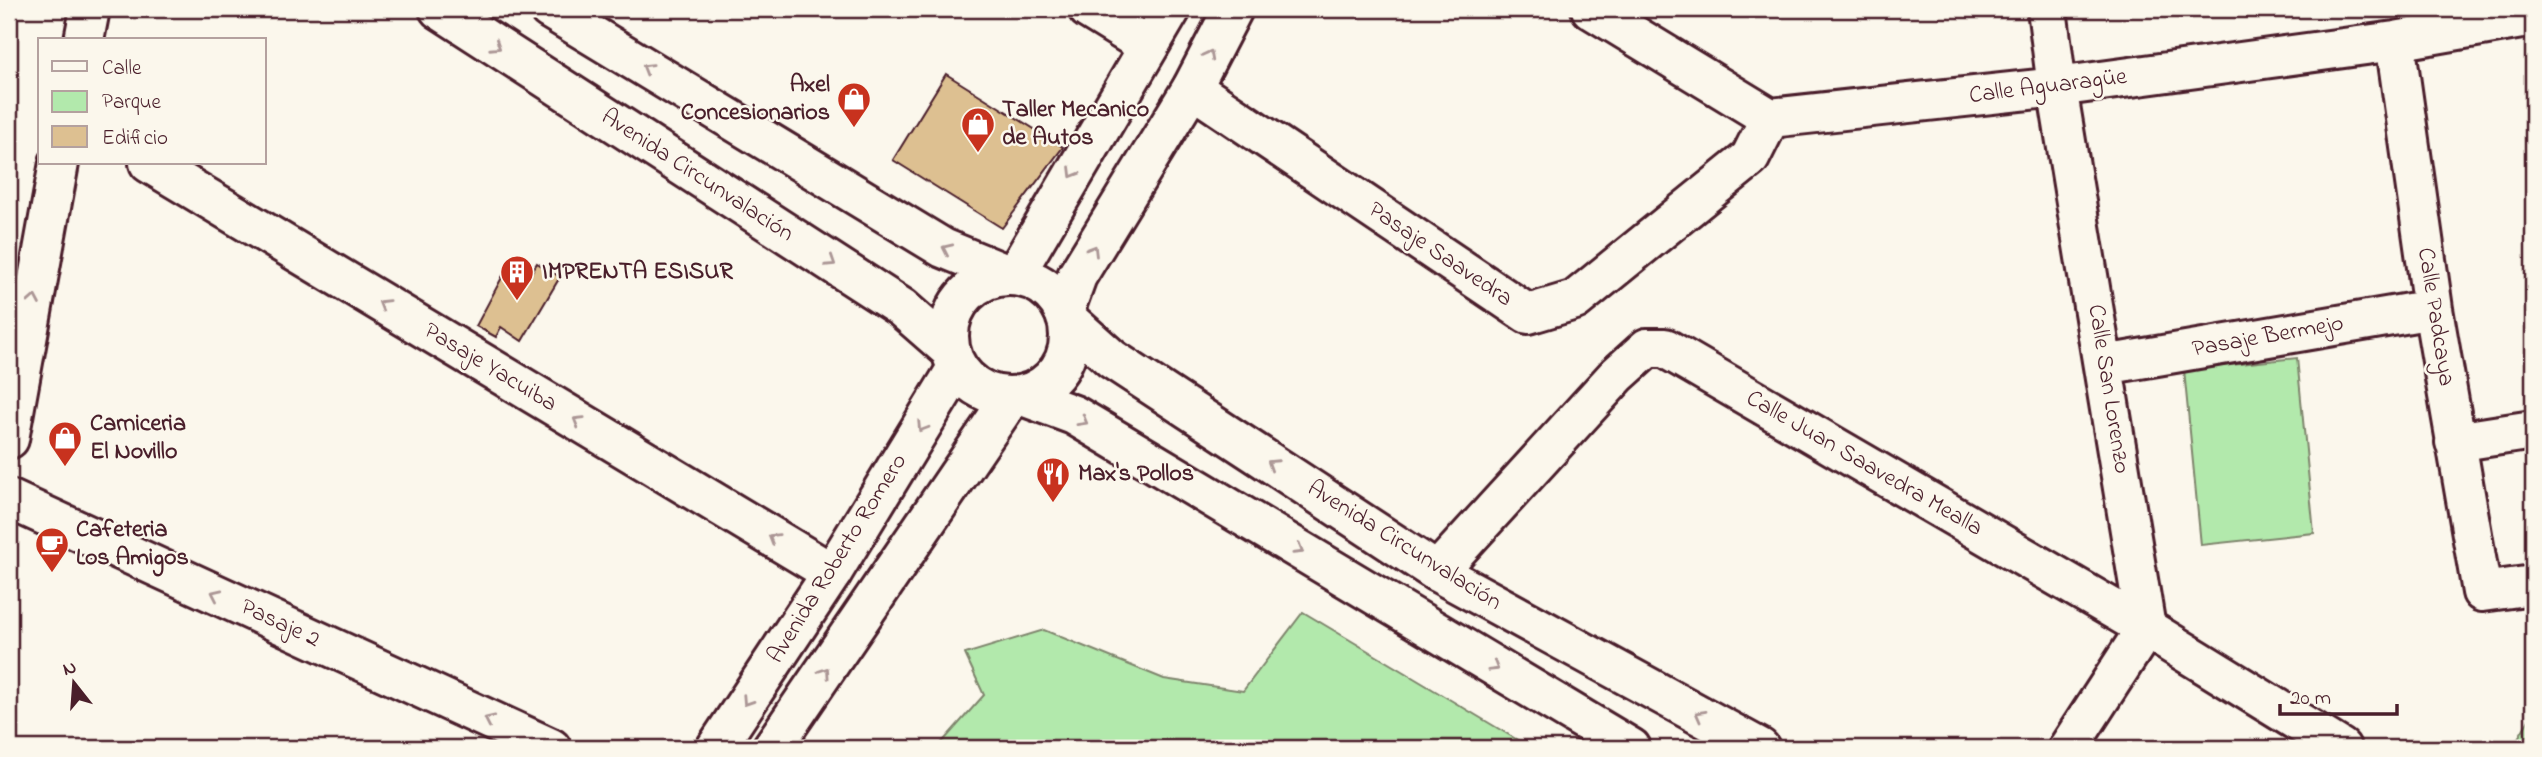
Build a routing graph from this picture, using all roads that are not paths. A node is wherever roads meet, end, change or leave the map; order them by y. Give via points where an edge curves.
1 (90, 9) edge
2 (439, 9) edge
3 (549, 9) edge
4 (1088, 9) edge
5 (1171, 9) edge
6 (1233, 9) edge
7 (1591, 9) edge
8 (2046, 9) edge
9 (2533, 17) edge
10 (84, 38) edge
11 (2396, 41) junction
12 (1148, 46) junction
13 (2057, 87) junction
14 (1192, 88) junction
15 (1770, 118) junction
16 (59, 164) edge
17 (151, 164) edge
18 (1012, 276) junction
19 (2433, 309) junction
20 (1065, 315) junction
21 (953, 359) junction
22 (2104, 365) junction
23 (1016, 395) junction
24 (2533, 429) edge
25 (9, 439) edge
26 (2455, 442) junction
27 (9, 499) edge
28 (1437, 572) junction
29 (831, 573) junction
30 (2533, 585) edge
31 (2146, 628) junction
32 (551, 748) edge
33 (716, 748) edge
34 (772, 748) edge
35 (1631, 748) edge
36 (1760, 748) edge
37 (2068, 748) edge
38 (2341, 748) edge

1 - 10 main road
2 -> 21 main road, Avenida Circunvalación via 902,307
18 -> 3 main road via 943,248
4 - 12 main road
5 - 12 main road
14 -> 6 main road
7 - 15 main road
8 - 13 main road, Calle San Lorenzo
9 - 11 main road, Calle Aguaragüe
11 - 13 main road, Calle Aguaragüe
11 - 19 main road, Calle Padcaya
12 -> 18 main road
13 - 15 main road, Calle Aguaragüe
13 - 22 main road, Calle San Lorenzo
14 - 15 main road, Pasaje Saavedra via 1528,314 1574,300 1750,158
20 -> 14 main road via 1077,276
25 -> 16 main road
29 -> 17 main road, Pasaje Yacuiba
18 - 20 main road via 1044,286
18 - 21 main road via 988,279 969,290 955,307 949,328
19 - 22 main road, Pasaje Bermejo
19 - 26 main road, Calle Padcaya
20 - 23 main road via 1069,334 1060,367 1036,389
28 -> 20 main road, Avenida Circunvalación via 1111,359
21 - 23 main road via 976,387
21 -> 29 main road, Avenida Roberto Romero
22 - 31 main road, Calle San Lorenzo
34 -> 23 main road, Avenida Roberto Romero
23 -> 35 main road via 1074,415
24 - 26 main road
26 - 30 main road, Calle Padcaya via 2482,592
32 -> 27 main road, Pasaje 2
28 - 31 main road, Calle Juan Saavedra Mealla via 1618,375 1647,348 1665,348
36 -> 28 main road, Avenida Circunvalación
29 -> 33 main road, Avenida Roberto Romero
31 - 37 main road
31 - 38 main road, Calle Juan Saavedra Mealla

